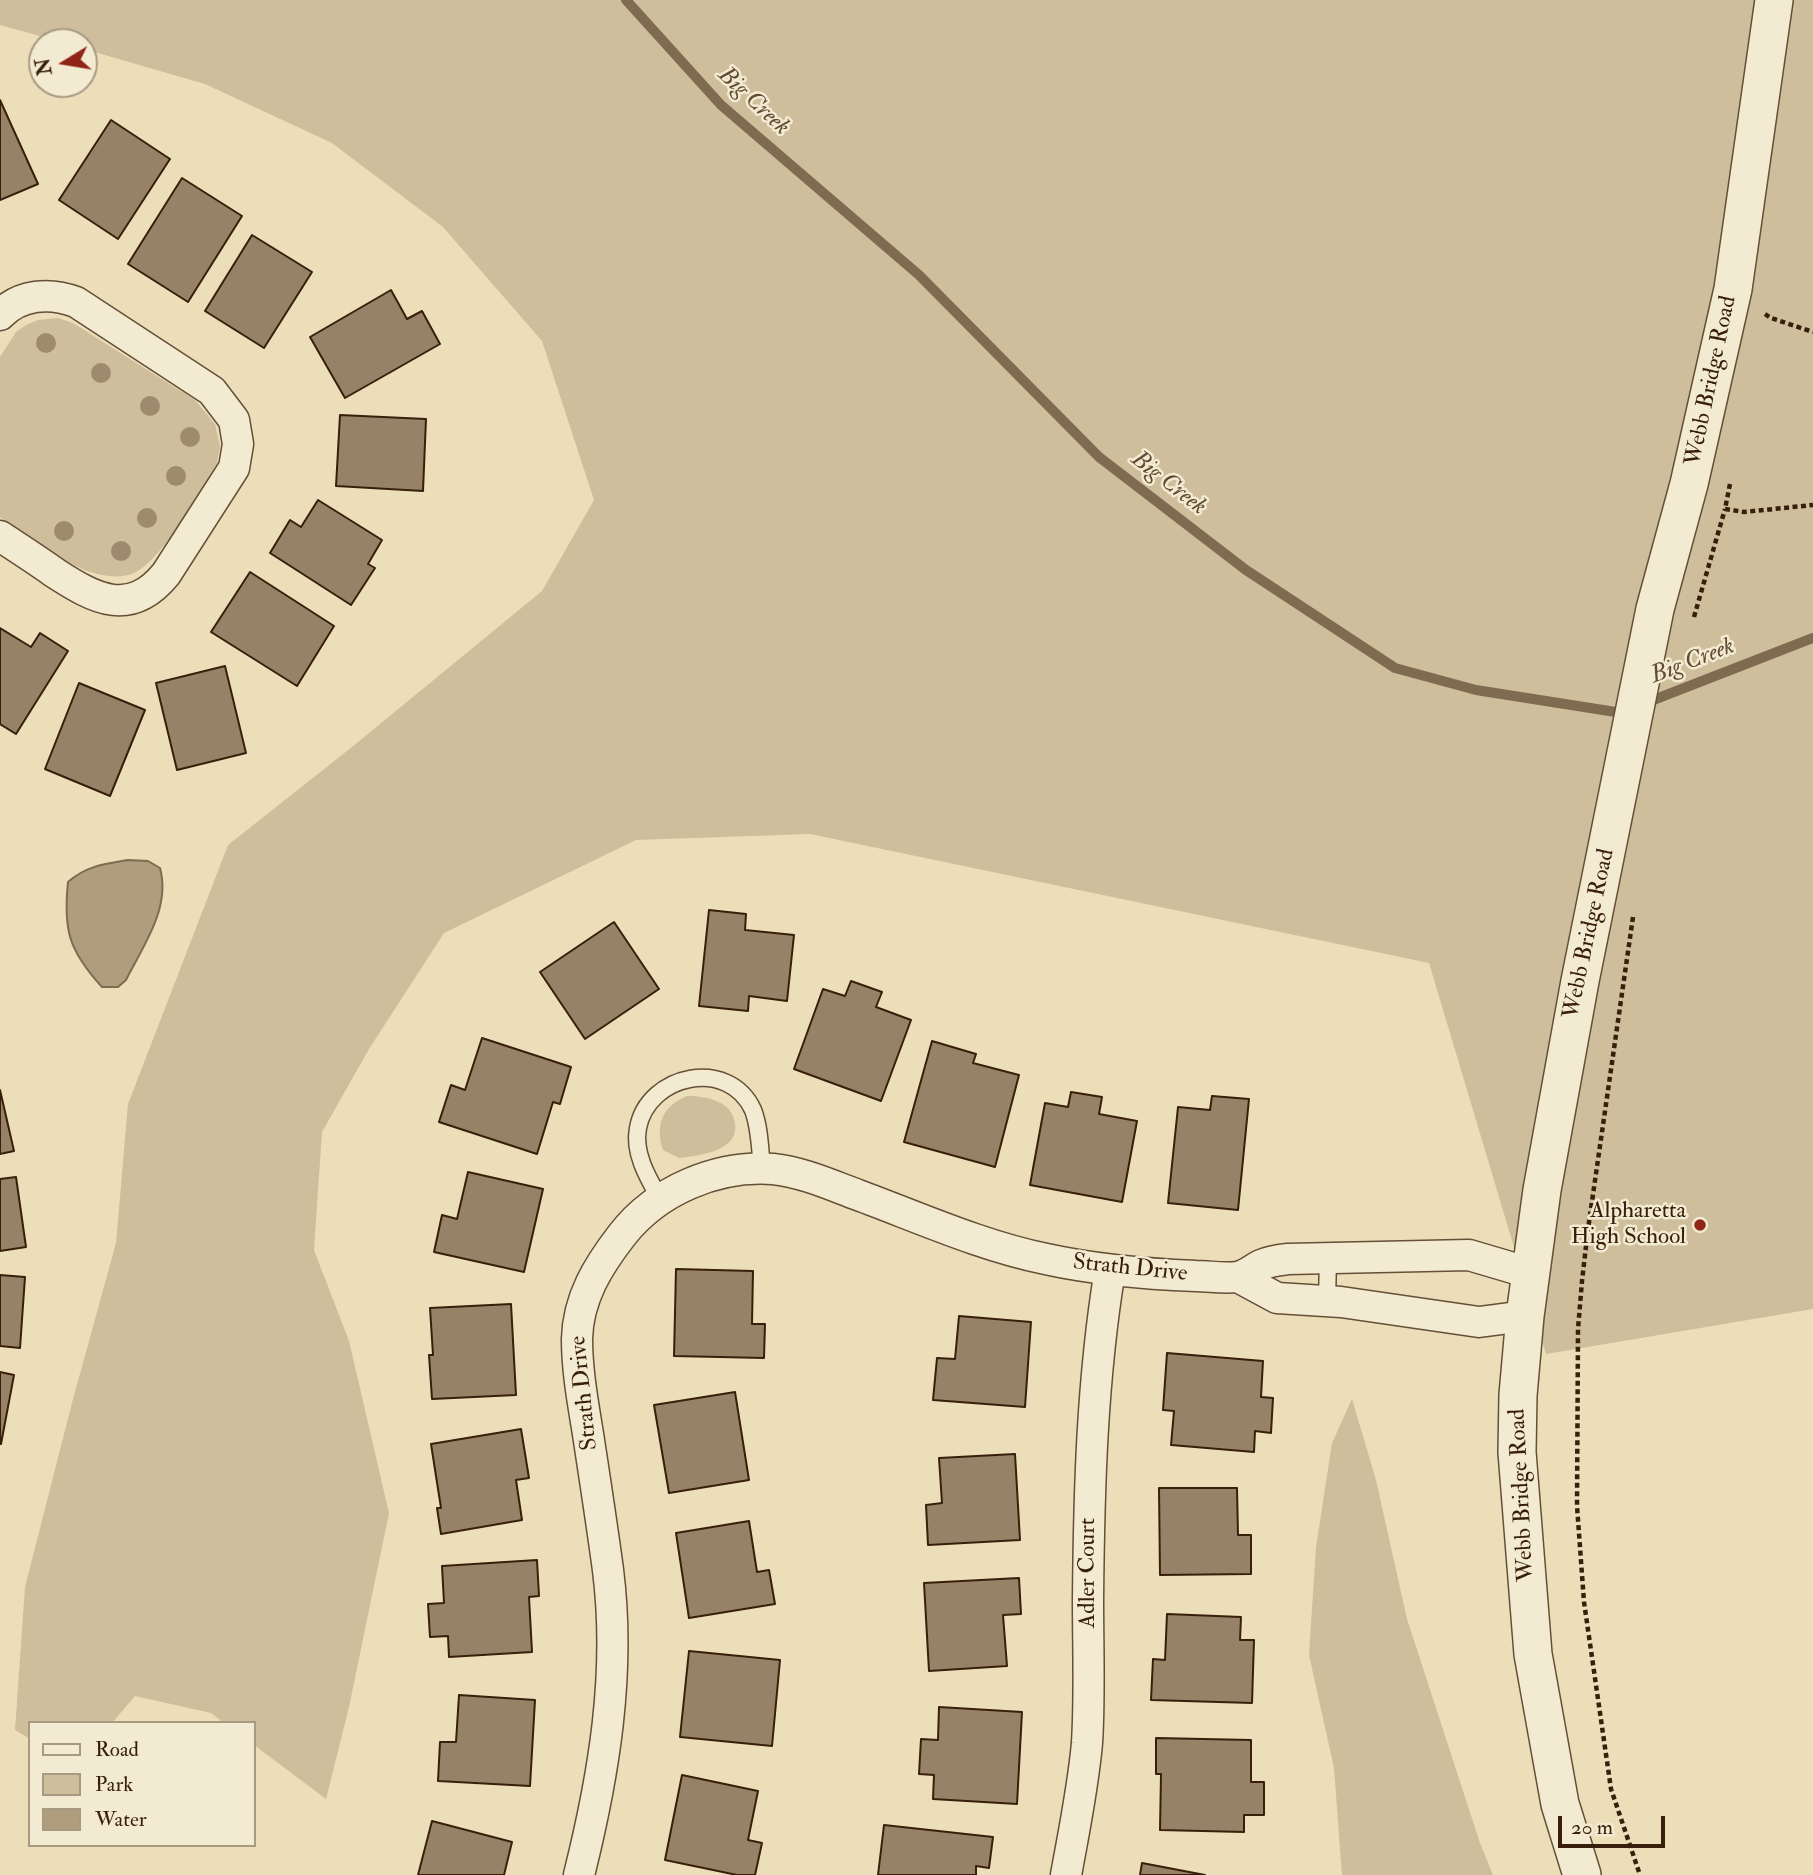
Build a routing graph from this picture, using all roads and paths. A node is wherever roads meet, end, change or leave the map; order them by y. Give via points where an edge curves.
1 (1774, 0) edge
2 (1760, 310) dead end
3 (0, 316) edge
4 (1813, 332) edge
5 (1725, 509) dead end
6 (0, 536) edge
7 (1692, 625) dead end
8 (1633, 917) dead end
9 (762, 1169) junction
10 (660, 1199) junction
11 (1328, 1258) junction
12 (1110, 1270) junction
13 (1530, 1272) junction
14 (1238, 1277) junction
15 (1327, 1301) junction
16 (1525, 1316) junction
17 (579, 1875) edge
18 (1066, 1875) edge
19 (1582, 1875) edge
20 (1640, 1875) edge

1 - 13 street, Webb Bridge Road via 1733,289 1656,610 1555,1106
2 - 4 path
3 - 6 street via 28,298 61,296 76,302 212,391 234,420 238,444 234,468 166,574 156,587 129,600 94,597
5 - 7 path
8 - 20 path via 1582,1281 1577,1506 1584,1602 1611,1789
9 - 10 street, Strath Drive via 724,1172
9 - 10 lane via 752,1109 741,1093 725,1082 691,1078 660,1091 649,1102 638,1129 641,1160
9 - 12 street, Strath Drive via 814,1179 1044,1259
10 - 17 street, Strath Drive via 635,1219 611,1250 583,1300 579,1320 580,1381 611,1610 608,1733
11 - 13 street, Strath Drive via 1469,1255
11 - 14 street, Strath Drive via 1272,1261
11 - 15 lane
12 - 14 street, Strath Drive
12 - 18 street, Adler Court via 1094,1399 1087,1746
13 - 16 street, Webb Bridge Road
14 - 15 street, Strath Drive via 1278,1298
15 - 16 street, Strath Drive via 1479,1321
16 - 19 street, Webb Bridge Road via 1517,1452 1533,1654 1560,1804

